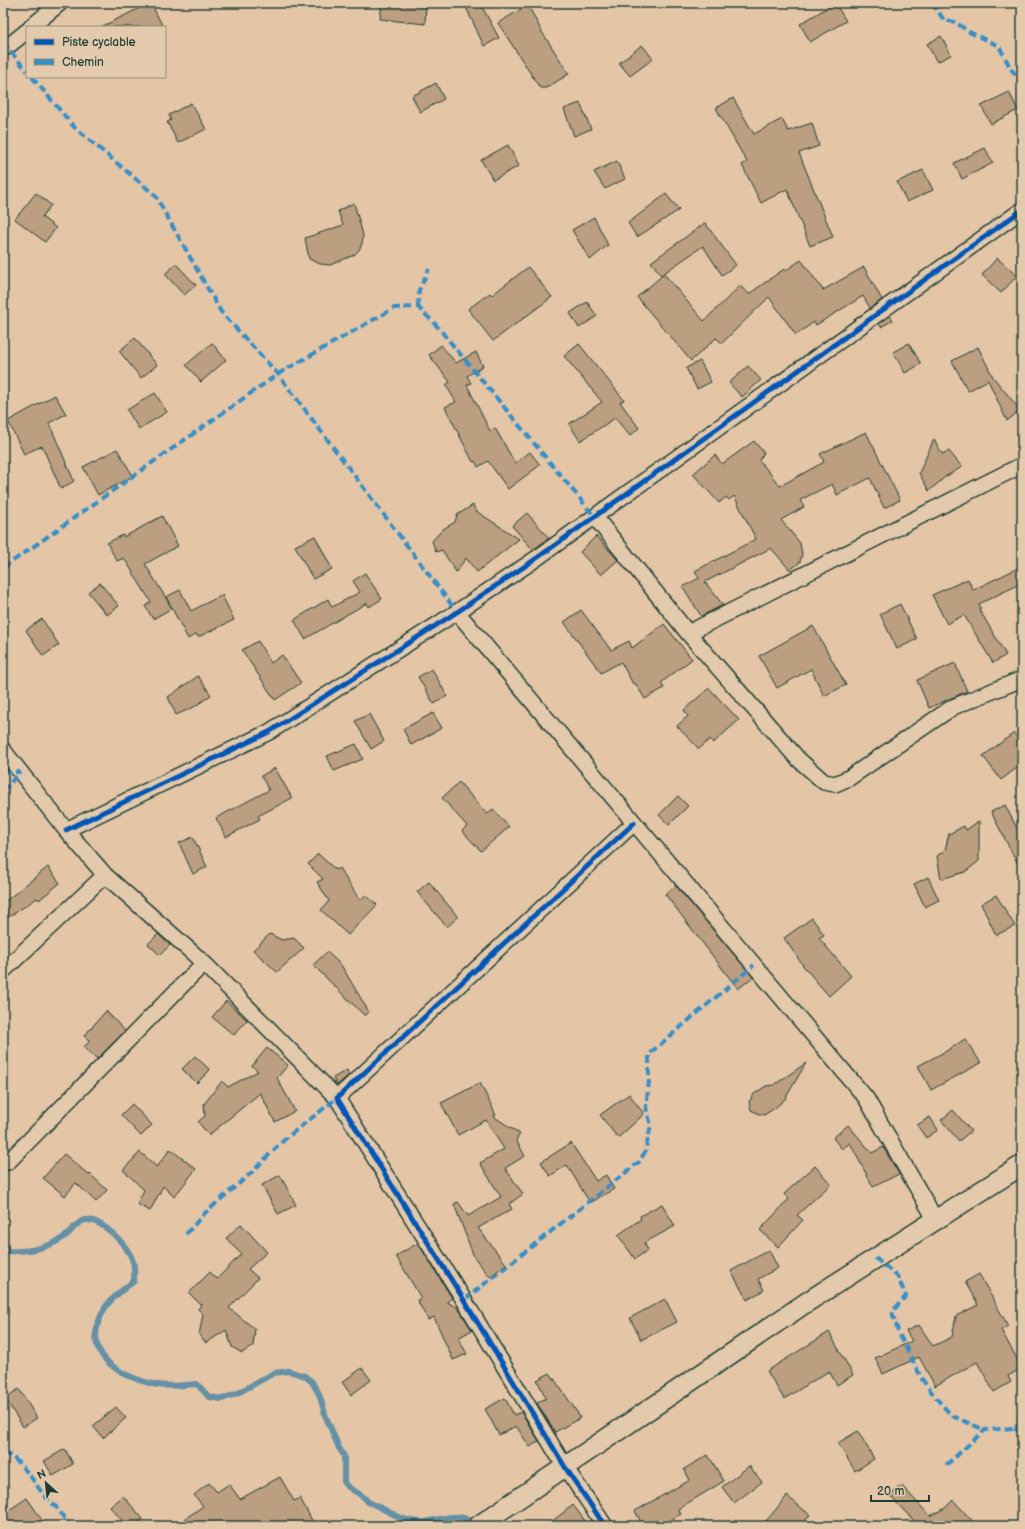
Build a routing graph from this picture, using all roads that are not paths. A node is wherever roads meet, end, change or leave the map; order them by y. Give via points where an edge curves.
1 (60, 3) edge
2 (32, 26) edge
3 (26, 31) edge
4 (7, 47) dead end
5 (1022, 210) edge
6 (1022, 465) edge
7 (595, 517) junction
8 (457, 612) junction
9 (688, 633) junction
10 (1022, 679) edge
11 (3, 750) edge
12 (634, 823) junction
13 (66, 830) junction
14 (105, 875) junction
15 (204, 963) junction
16 (3, 971) edge
17 (337, 1098) junction
18 (8, 1162) dead end
19 (1022, 1165) edge
20 (935, 1219) junction
21 (565, 1467) junction
22 (480, 1525) edge
23 (605, 1526) edge

1 - 2 street
3 - 4 street
5 - 7 street
6 - 9 street
7 - 8 street
7 - 9 street
8 - 12 street
8 - 13 street via 269,732
9 - 10 street via 798,759 824,782 835,784 855,774 953,707
11 - 13 street
12 - 17 street
12 - 20 street via 866,1098
13 - 14 street
14 - 15 street
14 - 16 street
15 - 17 street
15 - 18 street
17 - 21 street
19 - 20 street
20 - 21 street via 807,1302
21 - 22 street
21 - 23 street

